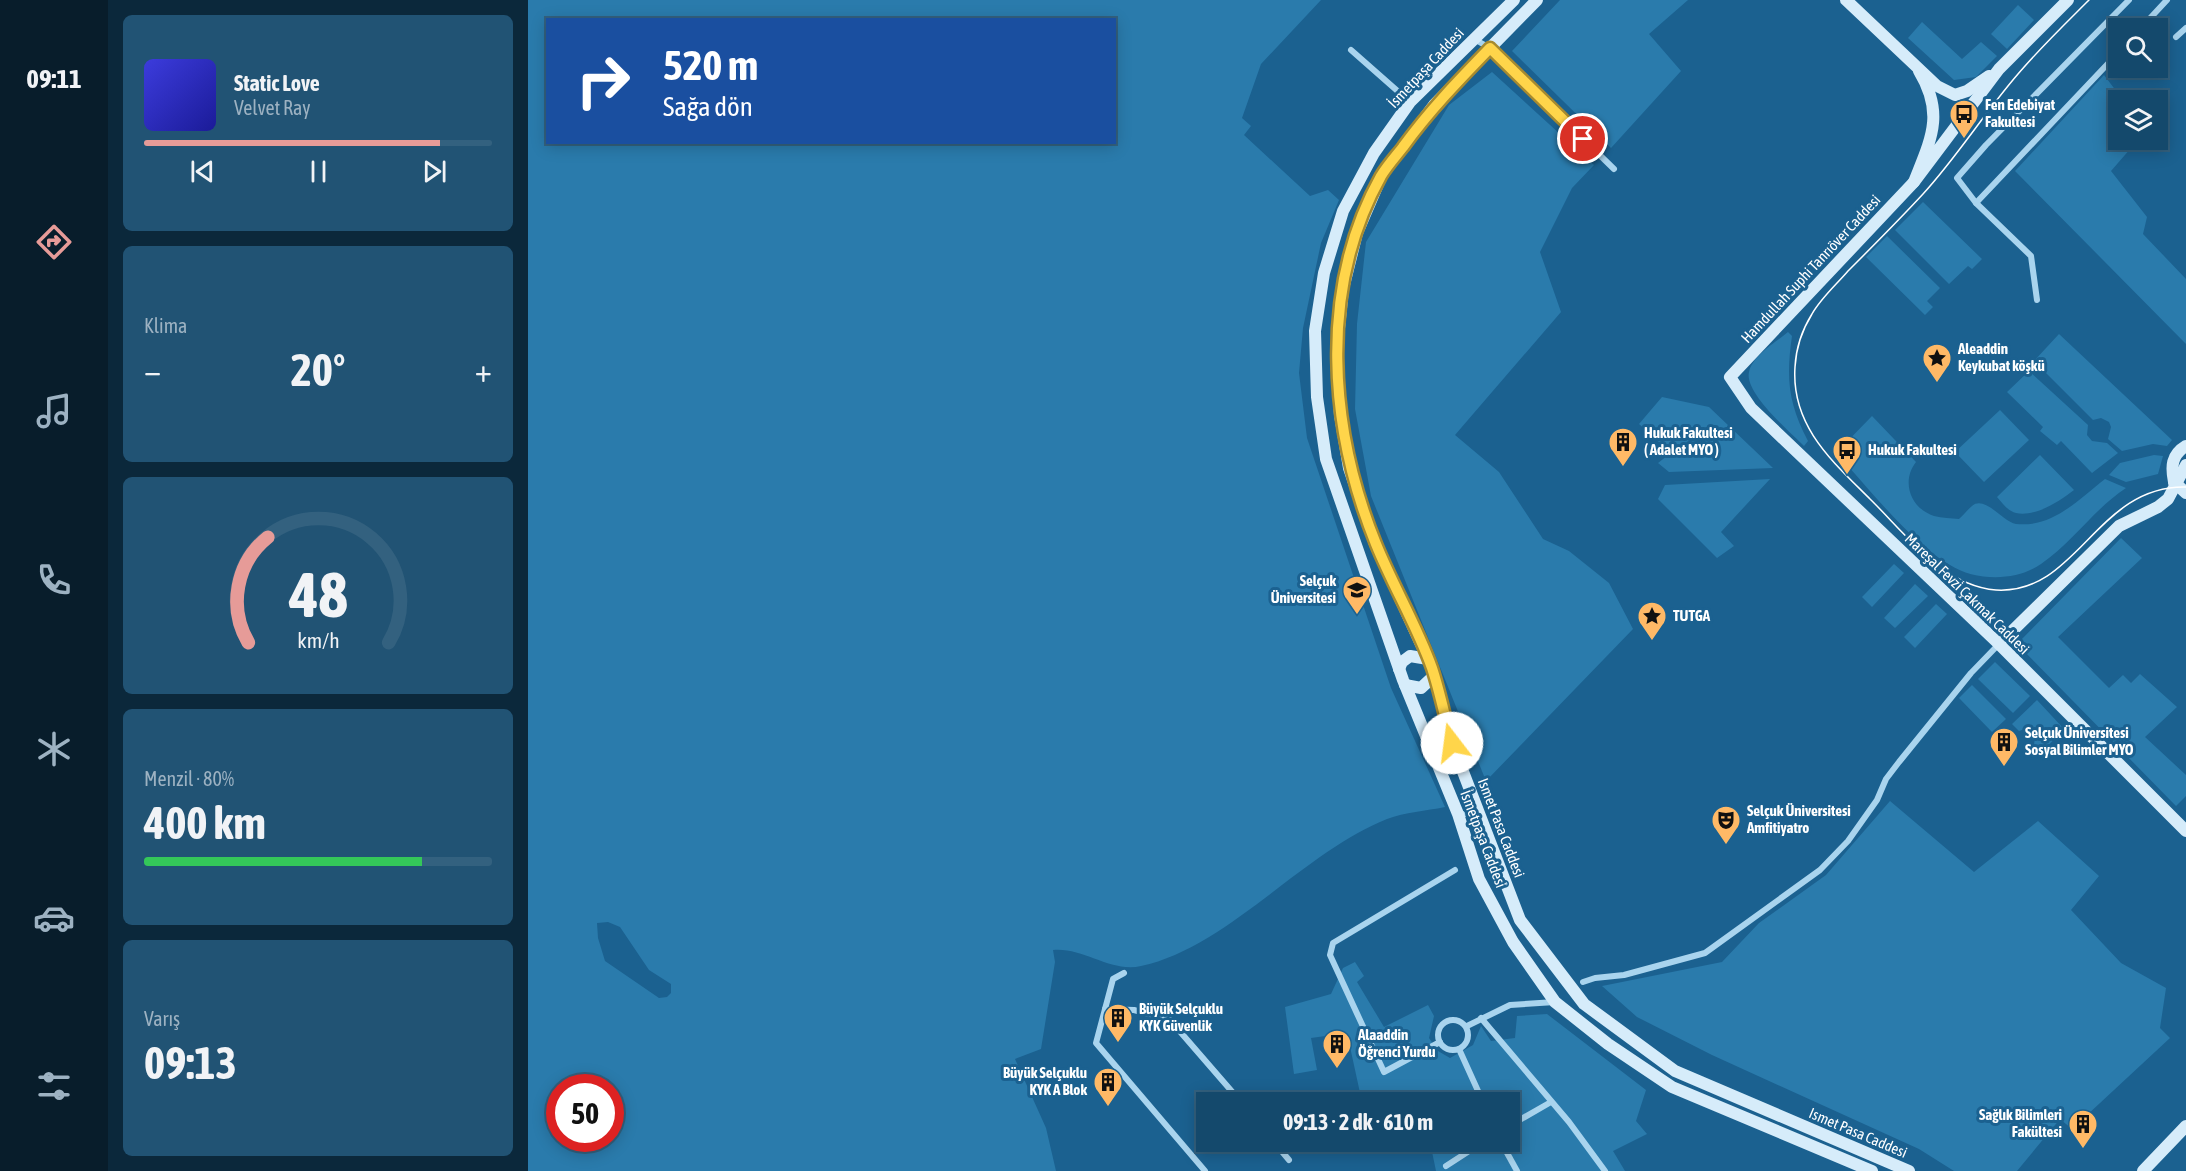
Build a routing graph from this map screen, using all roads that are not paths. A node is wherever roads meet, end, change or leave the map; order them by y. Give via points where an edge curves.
1 (1514, 0) edge
2 (1537, 0) edge
3 (1846, 0) edge
4 (2068, 0) edge
5 (2128, 0) edge
6 (2167, 0) edge
7 (2150, 18) edge
8 (2186, 28) edge
9 (2176, 37) dead end
10 (1473, 39) junction
11 (1490, 48) junction
12 (1352, 50) dead end
13 (2108, 64) edge
14 (1999, 69) junction
15 (1919, 71) junction
16 (1955, 94) junction
17 (1410, 102) junction
18 (1935, 111) junction
19 (1963, 119) junction
20 (1614, 169) dead end
21 (1914, 182) junction
22 (1976, 203) junction
23 (2037, 300) dead end
24 (1730, 377) joint
25 (2186, 446) edge
26 (2186, 465) edge
27 (2174, 482) junction
28 (2186, 494) edge
29 (1999, 644) junction
30 (1428, 659) junction
31 (1399, 669) junction
32 (1434, 676) junction
33 (1405, 685) junction
34 (1458, 814) junction
35 (1480, 814) junction
36 (2186, 831) edge
37 (1455, 870) dead end
38 (1124, 973) dead end
39 (1583, 982) dead end
40 (1555, 1002) junction
41 (1105, 1009) junction
42 (1481, 1018) junction
43 (1467, 1026) junction
44 (1440, 1042) junction
45 (1459, 1049) junction
46 (1232, 1092) edge
47 (1478, 1092) edge
48 (1551, 1102) junction
49 (1520, 1120) edge
50 (2186, 1126) edge
51 (1282, 1152) edge
52 (1468, 1152) edge
53 (1507, 1152) edge
54 (1289, 1160) dead end
55 (1446, 1166) dead end
56 (1205, 1171) edge
57 (1517, 1171) edge
58 (1605, 1171) edge
59 (1872, 1171) edge
60 (1909, 1171) edge
61 (2144, 1171) edge

1 - 10 main road, İsmetpaşa Caddesi
2 - 11 main road, Ismet Pasa Caddesi
3 - 15 main road
4 - 14 main road
5 - 22 street via 1957,178
6 - 7 street
8 - 9 street
10 - 11 street
10 - 17 main road, İsmetpaşa Caddesi
11 - 20 street
11 - 30 main road, Ismet Pasa Caddesi via 1434,105 1382,175 1357,233 1342,289 1336,358 1349,468 1375,544
12 - 17 street
13 - 22 street
14 - 16 main road via 1968,91
14 - 19 main road, Hamdullah Suphi Tanrıöver Caddesi
15 - 16 main road
15 - 18 main road
16 - 18 main road via 1941,98
16 - 19 main road via 1965,104
17 - 31 main road, İsmetpaşa Caddesi via 1374,153 1343,211 1324,273 1315,331 1317,397 1326,459
18 - 19 main road via 1949,125
18 - 21 main road
19 - 21 main road, Hamdullah Suphi Tanrıöver Caddesi
21 - 24 main road, Hamdullah Suphi Tanrıöver Caddesi
22 - 23 street via 2031,256
24 - 29 main road, Mareşal Fevzi Çakmak Caddesi via 1751,408
25 - 27 main road via 2172,465
26 - 27 main road
27 - 28 main road
27 - 29 main road via 2168,499 2120,526
29 - 36 main road, Mareşal Fevzi Çakmak Caddesi
29 - 39 street via 1899,762 1848,841 1820,870 1706,954
30 - 31 main road via 1410,656
30 - 32 main road, Ismet Pasa Caddesi
31 - 33 main road, İsmetpaşa Caddesi
32 - 33 main road via 1421,688
32 - 35 main road, Ismet Pasa Caddesi via 1452,743
33 - 34 main road, İsmetpaşa Caddesi
34 - 35 street
34 - 40 main road, İsmetpaşa Caddesi via 1479,879 1514,942
35 - 60 main road, Ismet Pasa Caddesi via 1520,920 1584,1004 1675,1071
37 - 44 street via 1333,943 1330,956 1384,1072
38 - 41 street via 1113,979
40 - 42 street via 1510,1005
40 - 59 main road, İsmetpaşa Caddesi via 1672,1087
41 - 46 street via 1134,1010 1170,1020
41 - 56 street via 1096,1043
42 - 43 street
42 - 48 street
43 - 44 street via 1458,1020 1446,1021 1439,1028
43 - 45 street via 1468,1039
44 - 45 street via 1447,1049
45 - 47 street
48 - 49 street
48 - 58 street
50 - 61 main road
51 - 54 street
52 - 55 street
53 - 57 street

